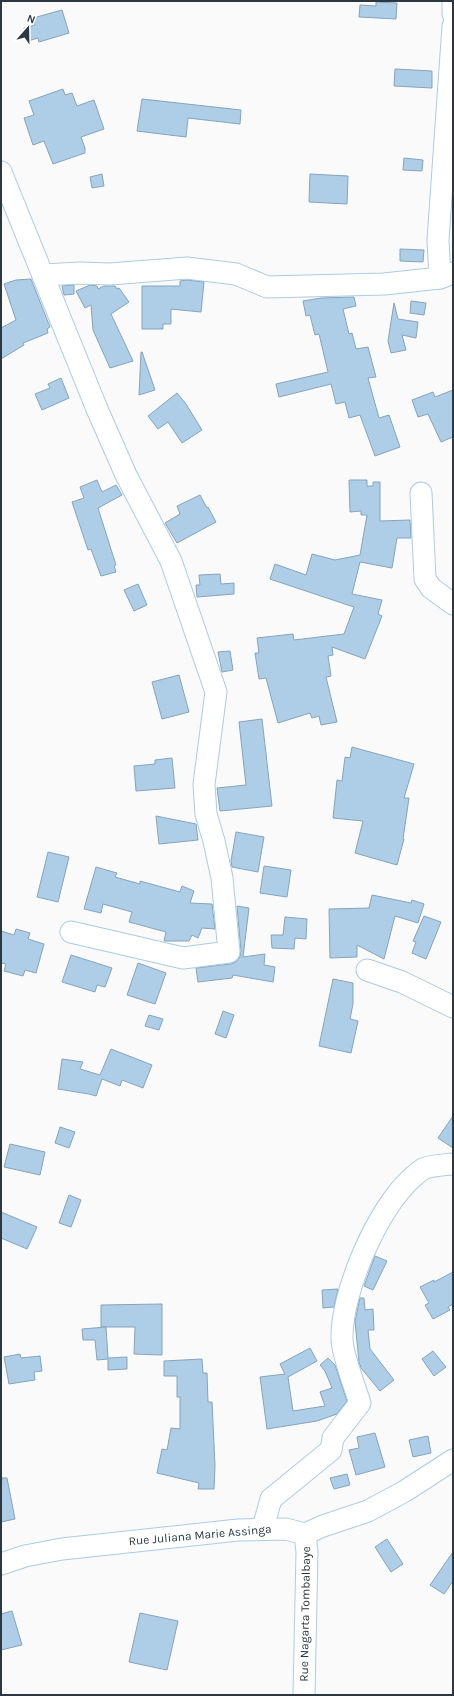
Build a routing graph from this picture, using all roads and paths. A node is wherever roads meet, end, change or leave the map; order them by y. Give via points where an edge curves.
1 (453, 1) edge
2 (453, 14) edge
3 (453, 26) edge
4 (1, 172) edge
5 (43, 275) junction
6 (447, 276) edge
7 (421, 493) dead end
8 (453, 604) edge
9 (71, 932) dead end
10 (367, 970) dead end
11 (453, 1007) edge
12 (453, 1164) edge
13 (453, 1460) edge
14 (263, 1528) junction
15 (305, 1534) junction
16 (1, 1564) edge
17 (304, 1695) edge

1 - 2 street
3 - 6 street via 438,240
4 - 5 street
5 - 6 street via 110,274 187,268 236,274 268,287 384,284
5 - 9 street via 126,475 171,561 216,692 204,784 206,814 222,878 229,952 183,958
7 - 8 street via 425,579 431,588
10 - 11 street via 402,982
12 - 14 street via 422,1169 394,1197 377,1227 354,1280 343,1322 342,1340 360,1403 333,1438 331,1450 271,1499
13 - 15 street via 368,1512
14 - 15 street, Rue Juliana Marie Assinga via 286,1529
14 - 16 street, Rue Juliana Marie Assinga via 62,1549 25,1556
15 - 17 street, Rue Nagarta Tombalbaye via 307,1552

